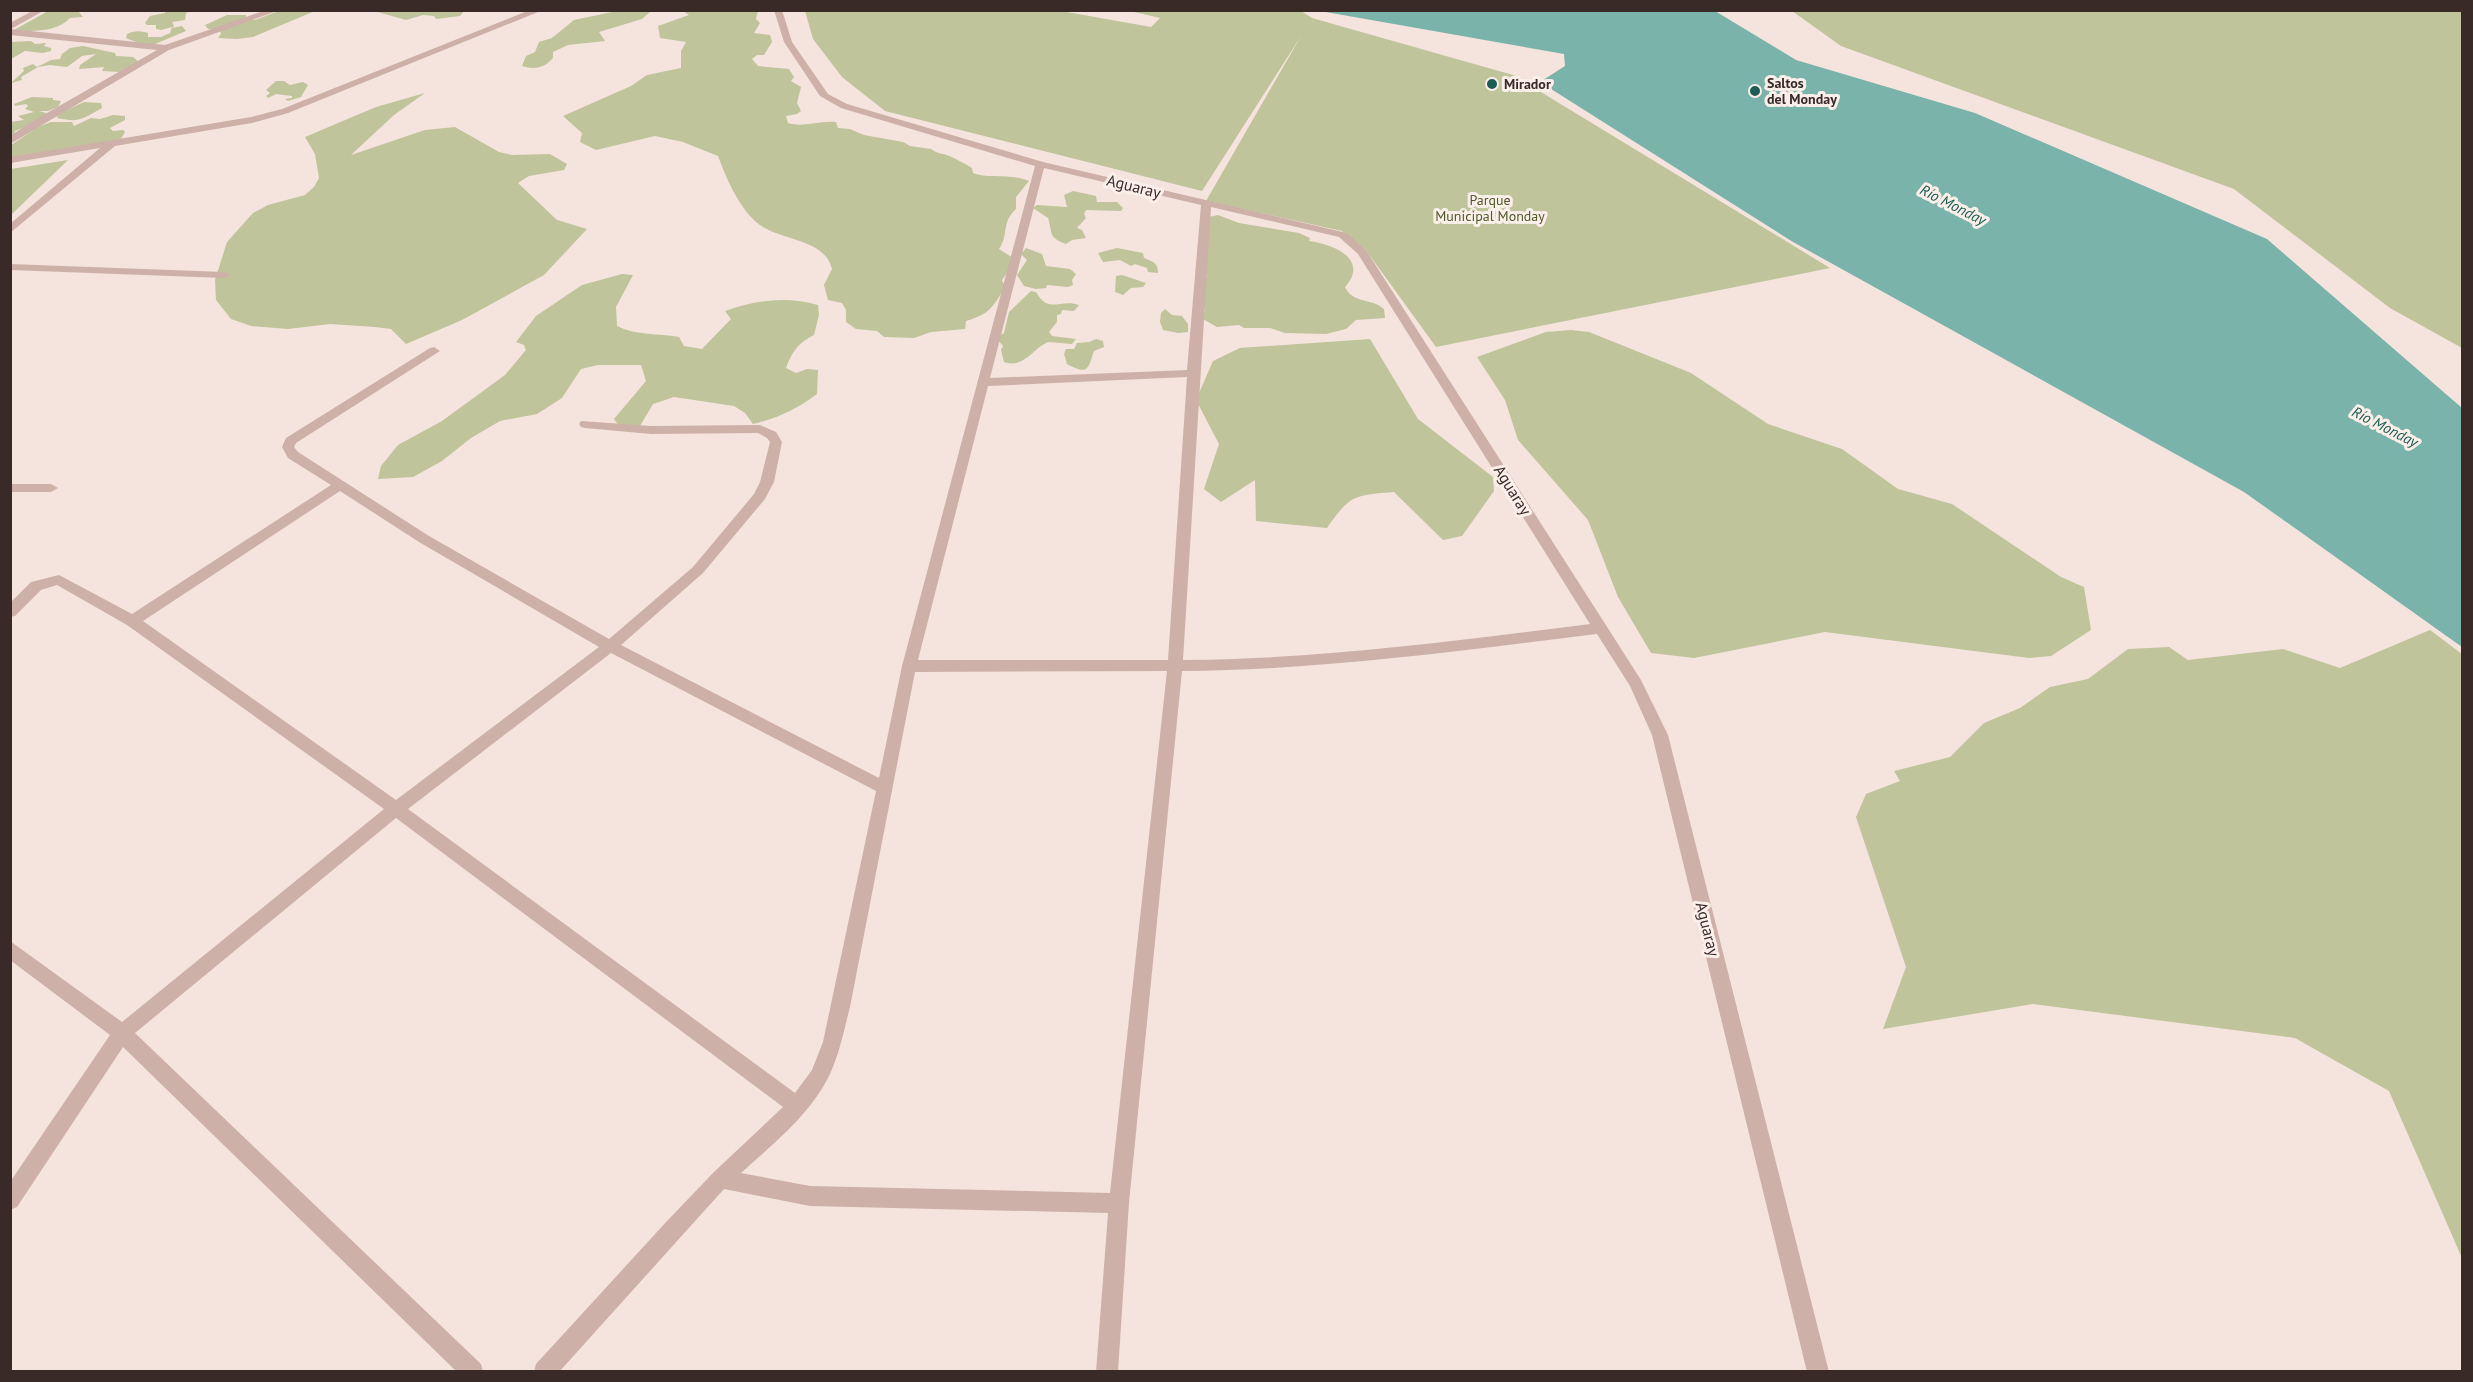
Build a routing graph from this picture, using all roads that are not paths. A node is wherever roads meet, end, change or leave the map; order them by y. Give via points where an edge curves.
1 (41, 10) edge
2 (276, 10) edge
3 (539, 10) edge
4 (778, 10) edge
5 (10, 27) edge
6 (10, 32) edge
7 (166, 48) junction
8 (10, 141) edge
9 (111, 144) junction
10 (10, 160) edge
11 (1040, 164) junction
12 (1206, 204) junction
13 (10, 230) edge
14 (10, 267) edge
15 (224, 275) dead end
16 (434, 351) dead end
17 (1193, 373) junction
18 (983, 382) junction
19 (585, 424) dead end
20 (340, 485) junction
21 (10, 488) edge
22 (51, 488) dead end
23 (10, 612) edge
24 (132, 621) junction
25 (1600, 628) junction
26 (610, 646) junction
27 (1175, 665) junction
28 (909, 666) junction
29 (884, 788) junction
30 (396, 809) junction
31 (10, 949) edge
32 (122, 1033) junction
33 (798, 1107) junction
34 (721, 1179) junction
35 (10, 1200) edge
36 (1119, 1203) junction
37 (473, 1371) edge
38 (544, 1371) edge
39 (1107, 1371) edge
40 (1818, 1371) edge

1 - 5 street
2 - 7 street
3 - 9 street via 285,111
4 - 11 street, Aguaray via 788,42 825,96 844,106
6 - 7 street
7 - 8 street
9 - 10 street
9 - 13 street
11 - 12 street, Aguaray
11 - 18 street
12 - 17 street
12 - 25 street, Aguaray via 1343,235 1362,252
14 - 15 street
16 - 20 street via 290,441 288,447 293,455
17 - 18 street
17 - 27 street
18 - 28 street
19 - 26 street via 616,430 671,432 760,429 776,442 767,482 750,510 698,570
20 - 24 street
20 - 26 street via 424,539
21 - 22 street
23 - 24 street via 36,586 59,580
24 - 30 street
25 - 27 street via 1388,655
25 - 40 street, Aguaray via 1636,684 1660,735
26 - 29 street
26 - 30 street
27 - 28 street
27 - 36 street
28 - 29 street
29 - 33 street via 841,1007 820,1073
30 - 32 street
30 - 33 street
31 - 32 street
32 - 35 street
32 - 37 street
33 - 34 street
34 - 36 street via 810,1196
34 - 38 street
36 - 39 street

